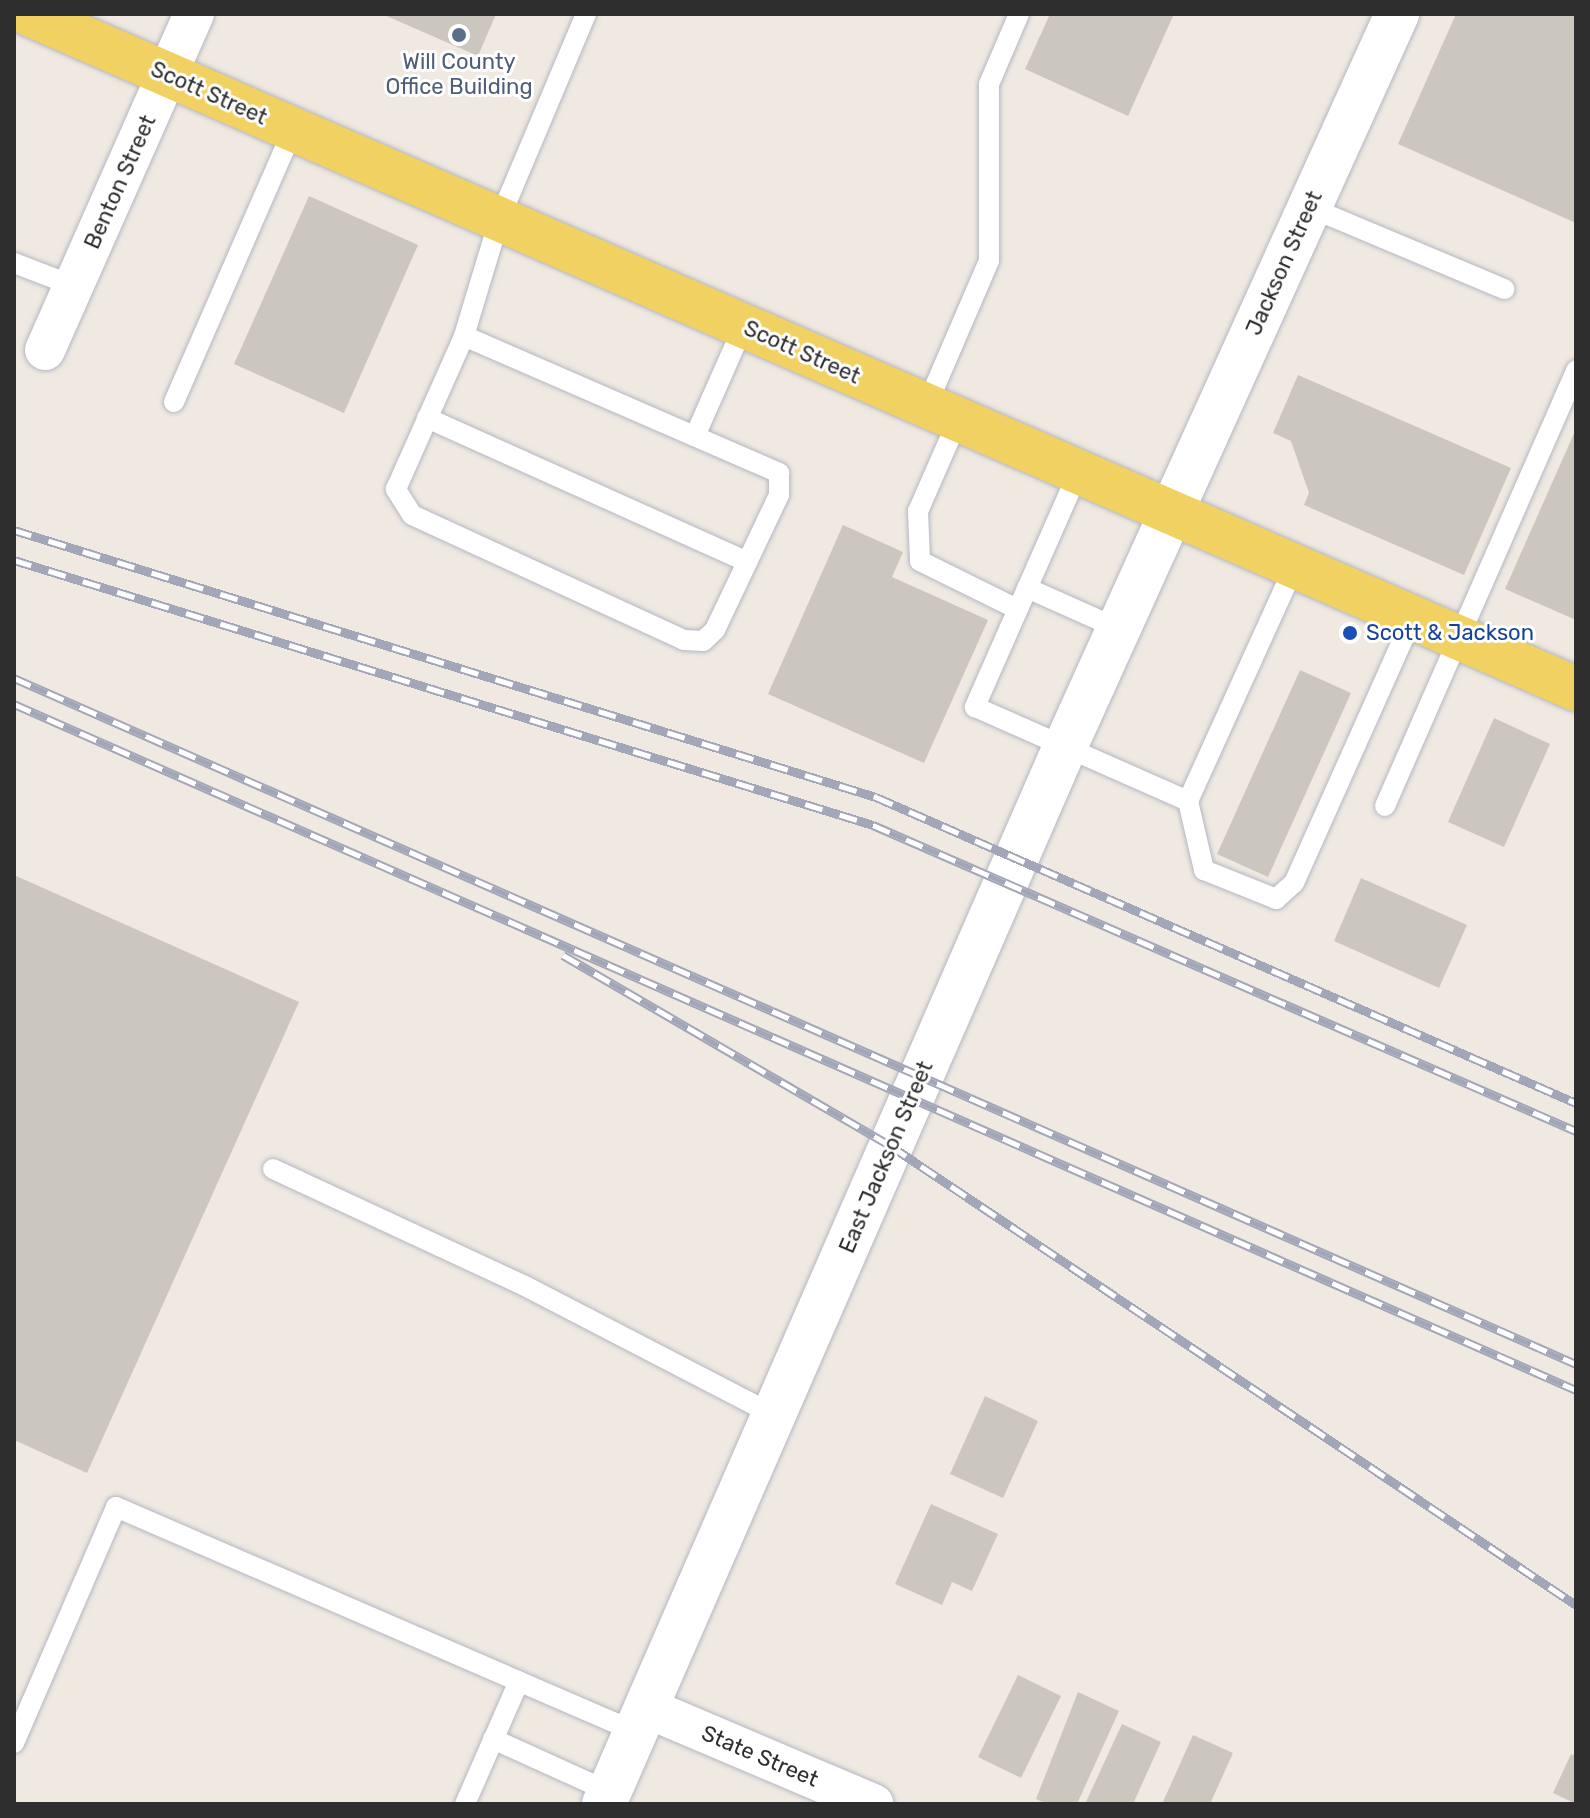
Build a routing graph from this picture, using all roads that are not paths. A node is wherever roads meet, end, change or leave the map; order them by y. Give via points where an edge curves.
1 (29, 14) edge
2 (194, 14) edge
3 (586, 14) edge
4 (1019, 14) edge
5 (1397, 14) edge
6 (168, 75) junction
7 (293, 130) junction
8 (1309, 207) junction
9 (499, 220) junction
10 (14, 263) edge
11 (74, 286) junction
12 (1504, 289) dead end
13 (743, 327) junction
14 (464, 336) junction
15 (45, 350) dead end
16 (1576, 370) edge
17 (174, 402) dead end
18 (942, 414) junction
19 (427, 418) junction
20 (695, 436) junction
21 (1078, 473) junction
22 (1174, 513) junction
23 (747, 562) junction
24 (1294, 567) junction
25 (1027, 588) junction
26 (1017, 609) junction
27 (1412, 619) junction
28 (1119, 629) junction
29 (1458, 638) junction
30 (1576, 689) edge
31 (1065, 747) junction
32 (1188, 801) junction
33 (1385, 806) dead end
34 (273, 1169) dead end
35 (774, 1415) junction
36 (519, 1681) junction
37 (641, 1720) junction
38 (493, 1739) junction
39 (14, 1743) edge
40 (607, 1798) edge
41 (465, 1804) edge
42 (873, 1804) edge

1 - 6 main road, Scott Street
2 - 6 street, Benton Street
3 - 9 lane
4 - 18 lane via 989,84 989,261
5 - 8 street, Jackson Street
6 - 7 main road, Scott Street
6 - 11 street, Benton Street
7 - 9 main road, Scott Street
7 - 17 lane
8 - 12 lane
8 - 22 street, Jackson Street
9 - 13 main road, Scott Street
9 - 14 lane
10 - 11 lane
11 - 15 street, Benton Street
13 - 18 main road, Scott Street
13 - 20 lane
14 - 19 lane
14 - 20 lane
16 - 29 lane
18 - 21 main road, Scott Street
18 - 26 lane via 918,511 920,561
19 - 23 lane
19 - 23 lane via 396,489 412,515 684,640 703,641 715,630
20 - 23 lane via 779,473 779,495
21 - 22 main road, Scott Street
21 - 25 lane
22 - 24 main road, Scott Street
22 - 28 street, East Jackson Street
24 - 27 main road, Scott Street
24 - 32 lane
25 - 26 lane
25 - 28 lane
26 - 31 lane via 975,707
27 - 29 main road, Scott Street
27 - 32 lane via 1294,883 1276,899 1204,870
28 - 31 street, East Jackson Street
29 - 30 main road, Scott Street
29 - 33 lane
31 - 32 lane
31 - 35 street, East Jackson Street
34 - 35 lane via 525,1286
35 - 37 street, East Jackson Street
36 - 37 lane
36 - 38 lane
36 - 39 lane via 116,1507
37 - 40 street, East Jackson Street
37 - 42 street, State Street
38 - 40 lane
38 - 41 lane

